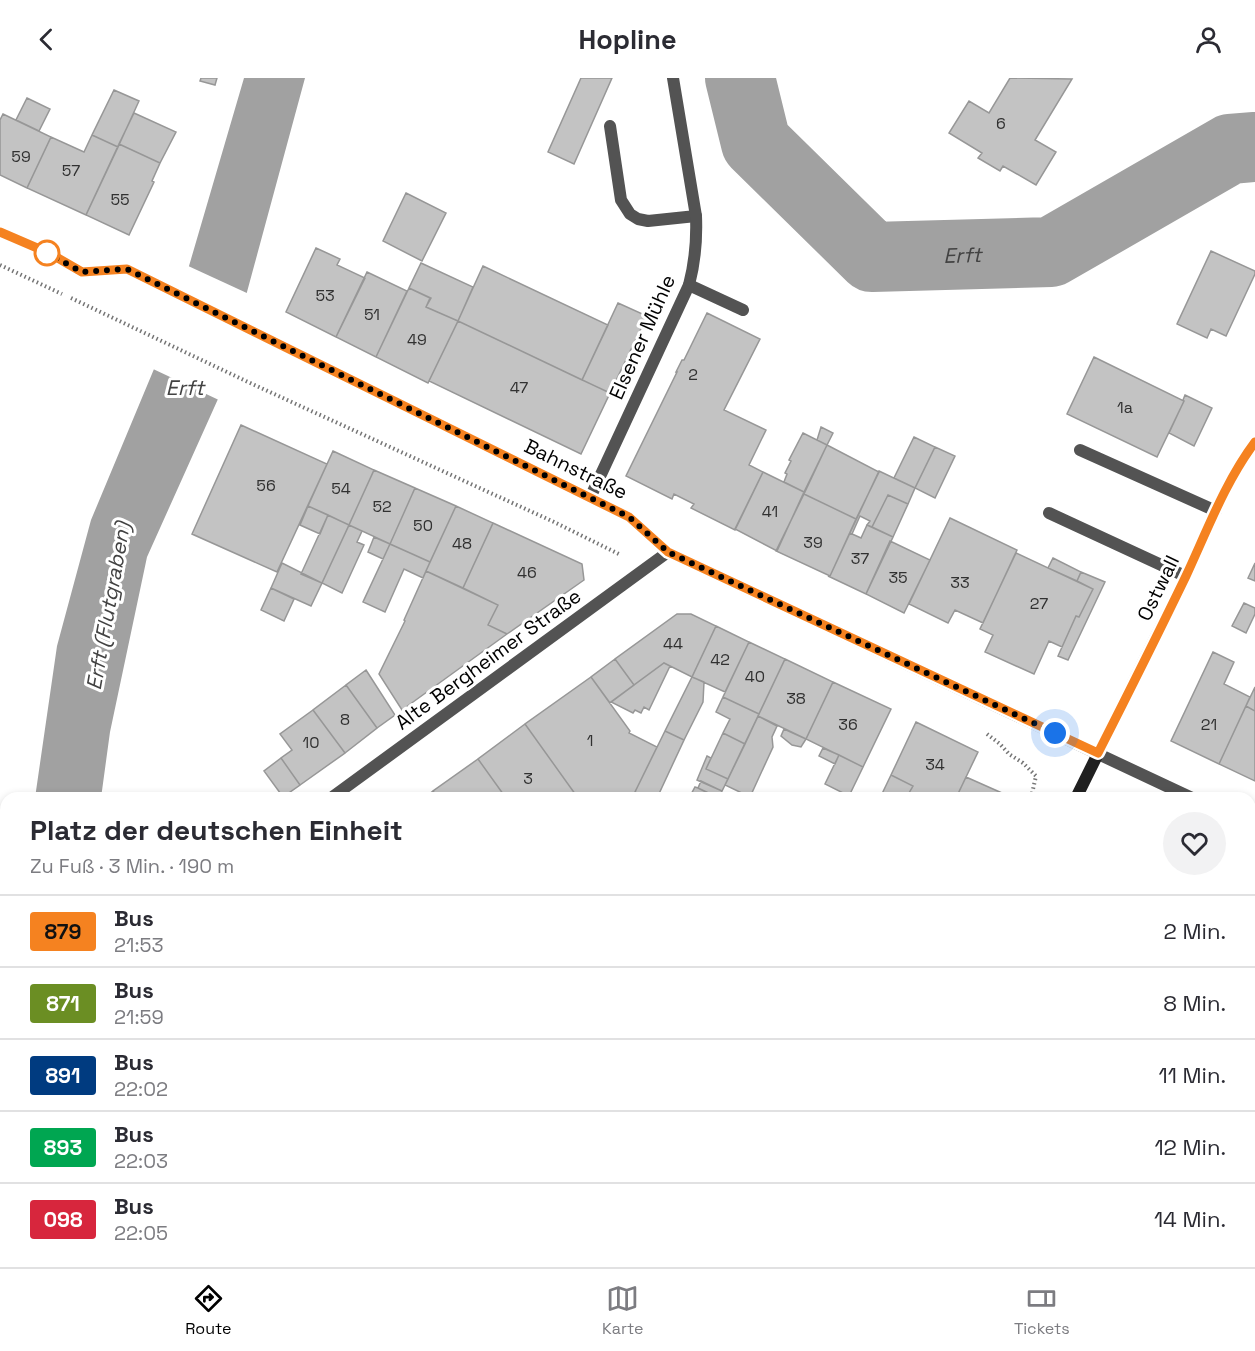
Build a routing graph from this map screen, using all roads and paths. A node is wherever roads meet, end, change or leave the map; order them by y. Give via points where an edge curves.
1 (673, 78) edge
2 (610, 126) dead end
3 (696, 216) junction
4 (0, 232) edge
5 (689, 285) junction
6 (743, 310) dead end
7 (137, 329) dead end
8 (248, 382) dead end
9 (1255, 442) edge
10 (1080, 450) dead end
11 (590, 498) junction
12 (1216, 511) junction
13 (1049, 513) dead end
14 (668, 552) junction
15 (1185, 576) junction
16 (1098, 753) junction
17 (340, 792) edge
18 (1079, 792) edge
19 (1179, 792) edge

1 - 3 street, Elsener Mühle
2 - 3 street via 621,200 630,214 648,221
3 - 5 street, Elsener Mühle via 696,252
4 - 11 street, Bahnstraße via 82,272 127,269
5 - 6 street
5 - 11 street, Elsener Mühle
7 - 8 path
9 - 12 main road, Ostwall
10 - 12 street
11 - 14 street, Bahnstraße via 629,517
12 - 15 main road, Ostwall
13 - 15 street
14 - 16 street, Bahnstraße
14 - 17 street, Alte Bergheimer Straße
15 - 16 main road, Ostwall
16 - 18 main road, Ostwall
16 - 19 street, Bahnstraße

